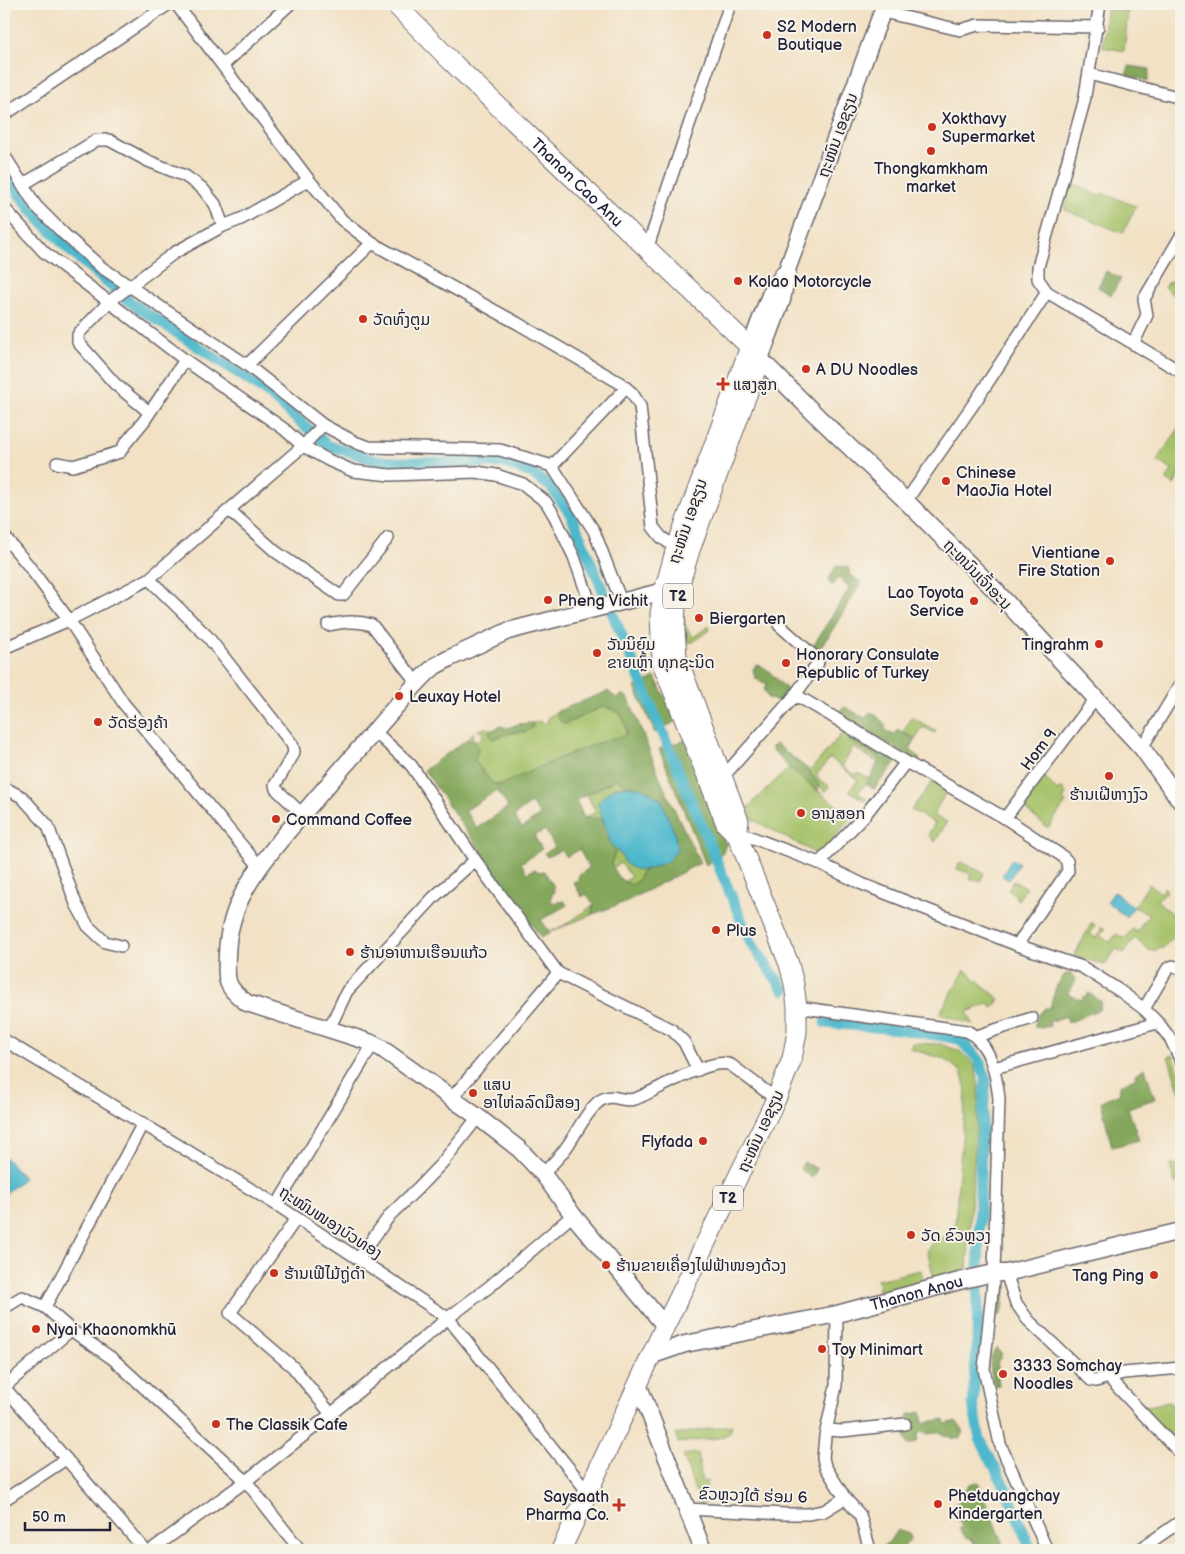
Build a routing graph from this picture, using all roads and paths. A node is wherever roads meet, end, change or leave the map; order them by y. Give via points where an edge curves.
1 (169, 4) edge
2 (176, 4) edge
3 (290, 4) edge
4 (395, 4) edge
5 (730, 4) edge
6 (1100, 4) edge
7 (884, 8) edge
8 (1098, 27) junction
9 (223, 65) junction
10 (1090, 74) junction
11 (1180, 94) edge
12 (4, 115) edge
13 (4, 155) edge
14 (309, 180) junction
15 (22, 185) junction
16 (4, 208) edge
17 (223, 226) junction
18 (1181, 236) edge
19 (372, 243) junction
20 (647, 249) junction
21 (128, 289) junction
22 (1047, 292) junction
23 (112, 300) junction
24 (1134, 344) junction
25 (755, 353) junction
26 (185, 360) junction
27 (246, 365) junction
28 (1181, 372) edge
29 (626, 388) junction
30 (149, 412) junction
31 (323, 425) junction
32 (303, 446) junction
33 (57, 463) dead end
34 (552, 466) junction
35 (906, 500) junction
36 (229, 510) junction
37 (4, 536) edge
38 (388, 538) dead end
39 (676, 548) junction
40 (149, 579) junction
41 (664, 591) junction
42 (618, 602) junction
43 (594, 608) junction
44 (69, 620) junction
45 (328, 625) dead end
46 (779, 625) dead end
47 (4, 648) edge
48 (417, 683) junction
49 (1181, 683) edge
50 (1096, 698) junction
51 (792, 699) junction
52 (375, 732) junction
53 (1142, 748) junction
54 (906, 762) junction
55 (723, 776) junction
56 (4, 789) edge
57 (1181, 802) edge
58 (302, 814) junction
59 (1005, 818) junction
60 (736, 835) junction
61 (476, 860) junction
62 (819, 863) junction
63 (259, 866) junction
64 (1017, 945) junction
65 (121, 946) dead end
66 (1181, 970) edge
67 (558, 973) junction
68 (797, 1007) junction
69 (1144, 1009) junction
70 (1032, 1018) dead end
71 (1157, 1023) junction
72 (329, 1029) junction
73 (977, 1036) junction
74 (4, 1040) edge
75 (373, 1044) junction
76 (1181, 1060) edge
77 (994, 1068) junction
78 (698, 1070) junction
79 (451, 1099) junction
80 (776, 1099) junction
81 (478, 1117) junction
82 (143, 1123) junction
83 (542, 1174) junction
84 (277, 1205) junction
85 (573, 1215) junction
86 (296, 1219) junction
87 (1181, 1231) edge
88 (358, 1260) junction
89 (1000, 1273) junction
90 (45, 1307) junction
91 (4, 1308) edge
92 (836, 1314) junction
93 (448, 1318) junction
94 (665, 1326) junction
95 (71, 1330) junction
96 (653, 1354) junction
97 (1181, 1368) edge
98 (1108, 1377) junction
99 (638, 1384) junction
100 (4, 1387) edge
101 (331, 1414) junction
102 (905, 1424) dead end
103 (827, 1430) junction
104 (1181, 1456) edge
105 (66, 1459) junction
106 (246, 1481) junction
107 (588, 1492) junction
108 (845, 1498) junction
109 (4, 1500) edge
110 (687, 1509) junction
111 (1181, 1521) edge
112 (145, 1550) edge
113 (151, 1550) edge
114 (300, 1550) edge
115 (560, 1550) edge
116 (703, 1550) edge
117 (870, 1550) edge
118 (1046, 1550) edge
119 (1139, 1550) edge

1 - 12 street
2 - 9 street
3 - 9 street
4 - 20 main road, Thanon Cao Anu
5 - 20 street
6 - 8 street
7 - 8 street via 960,30 978,25
7 - 25 street, ຖະໜົນ ເອຊຽນ / T2 via 788,267 770,296
8 - 10 street
9 - 14 street
10 - 11 street
10 - 22 street via 1038,267 1038,279
13 - 15 street
14 - 17 street
14 - 19 street via 342,220
15 - 17 street via 97,140 110,140 185,176 202,188 215,204
15 - 21 street via 36,206 64,234
16 - 23 street via 44,252
17 - 21 street via 174,253
18 - 24 street via 1144,299 1147,315
19 - 27 street
19 - 29 street
20 - 25 main road, Thanon Cao Anu
21 - 23 street
21 - 27 street
22 - 24 street
22 - 35 street
23 - 26 street
23 - 30 street via 80,332 78,342 115,384
24 - 28 street
25 - 35 street, ຖະຫນົນເຈົ້າອະນຸ
25 - 39 main road, ຖະໜົນ ເອຊຽນ / T2
25 - 55 main road, ຖະໜົນ ເອຊຽນ / T2 via 690,550 676,604 677,657
26 - 30 street
26 - 32 street via 284,429
27 - 31 street
29 - 34 street
29 - 39 street via 640,406 653,527
30 - 33 street via 117,454 73,466
31 - 32 street
31 - 34 street via 369,447 500,450
32 - 36 street
32 - 43 street via 354,471 390,475 476,472 524,484 546,502 555,517
34 - 42 street via 594,531
35 - 50 street, ຖະຫນົນເຈົ້າອະນຸ
36 - 38 street via 276,552 339,595
36 - 40 street
37 - 44 street
39 - 41 main road, ຖະໜົນ ເອຊຽນ / T2
40 - 44 street
40 - 58 street via 208,637 292,744 293,755 275,785
41 - 42 street
41 - 60 main road, ຖະໜົນ ເອຊຽນ / T2 via 660,614 662,663 726,824
42 - 43 street
43 - 48 street via 508,631 435,666
44 - 47 street
44 - 63 street via 124,704
45 - 48 street via 348,621 372,625
46 - 51 street via 818,663
48 - 52 street
49 - 53 street
50 - 53 street, ຖະຫນົນເຈົ້າອະນຸ
50 - 59 street, Hom 9
51 - 54 street via 799,698
51 - 55 street
52 - 58 street
52 - 61 street via 411,765
53 - 57 street, ຖະຫນົນເຈົ້າອະນຸ
54 - 59 street
54 - 62 street via 865,815
55 - 60 main road, ຖະໜົນ ເອຊຽນ / T2 via 738,821
56 - 65 street via 22,797 48,826 76,904 88,926 105,942
58 - 63 street
59 - 64 street via 1062,856 1068,866 1068,871
60 - 62 street via 748,836
60 - 68 main road, ຖະໜົນ ເອຊຽນ / T2 via 789,964
61 - 67 street
61 - 72 street via 434,897 347,991
62 - 64 street via 862,884
63 - 72 street via 236,910 227,939 226,978 233,993 247,1003
64 - 69 street via 1082,967
66 - 69 street via 1173,966 1168,968
67 - 78 street via 672,1030 684,1042
67 - 79 street
68 - 73 street via 967,1031
68 - 80 main road, ຖະໜົນ ເອຊຽນ / T2 via 792,1059
69 - 71 street
70 - 73 street
71 - 76 street
71 - 77 street
72 - 75 street
73 - 77 street
74 - 82 street, ຖະໜົນໜອງບົວທອງ
75 - 79 street
75 - 84 street
77 - 89 street via 999,1098
78 - 80 street via 726,1063
78 - 83 street via 633,1100 603,1099
79 - 81 street
80 - 94 main road, ຖະໜົນ ເອຊຽນ / T2
81 - 83 street via 519,1149
81 - 88 street via 442,1163 390,1215
82 - 84 street, ຖະໜົນໜອງບົວທອງ
82 - 90 street
83 - 85 street
84 - 86 street, ຖະໜົນໜອງບົວທອງ
85 - 93 street
85 - 94 street
86 - 88 street, ຖະໜົນໜອງບົວທອງ
86 - 101 street via 230,1313 293,1367
87 - 89 street, Thanon Anou
88 - 93 street, ຖະໜົນໜອງບົວທອງ
89 - 92 street, Thanon Anou
89 - 98 street via 1028,1320 1091,1380
89 - 118 street via 984,1369 1000,1444
90 - 91 street via 22,1297
90 - 95 street
92 - 96 street, Thanon Anou via 685,1344
92 - 103 street via 836,1386
93 - 101 street
93 - 107 street, ຖະໜົນໜອງບົວທອງ
94 - 96 main road, ຖະໜົນ ເອຊຽນ / T2
95 - 100 street
95 - 106 street via 113,1358
96 - 99 main road, ຖະໜົນ ເອຊຽນ / T2
97 - 98 street
98 - 104 street
99 - 107 main road, ຖະໜົນ ເອຊຽນ / T2
99 - 110 street
100 - 105 street
101 - 106 street
102 - 103 street via 842,1432
103 - 108 street via 824,1462
105 - 109 street
105 - 112 street
106 - 113 street
106 - 114 street
107 - 115 main road, ຖະໜົນ ເອຊຽນ / T2
108 - 110 street, ຂົວຫຼວງໃຕ້ ຮ່ອມ 6 via 824,1511 808,1514
108 - 117 street via 860,1515
110 - 116 street
111 - 119 street

